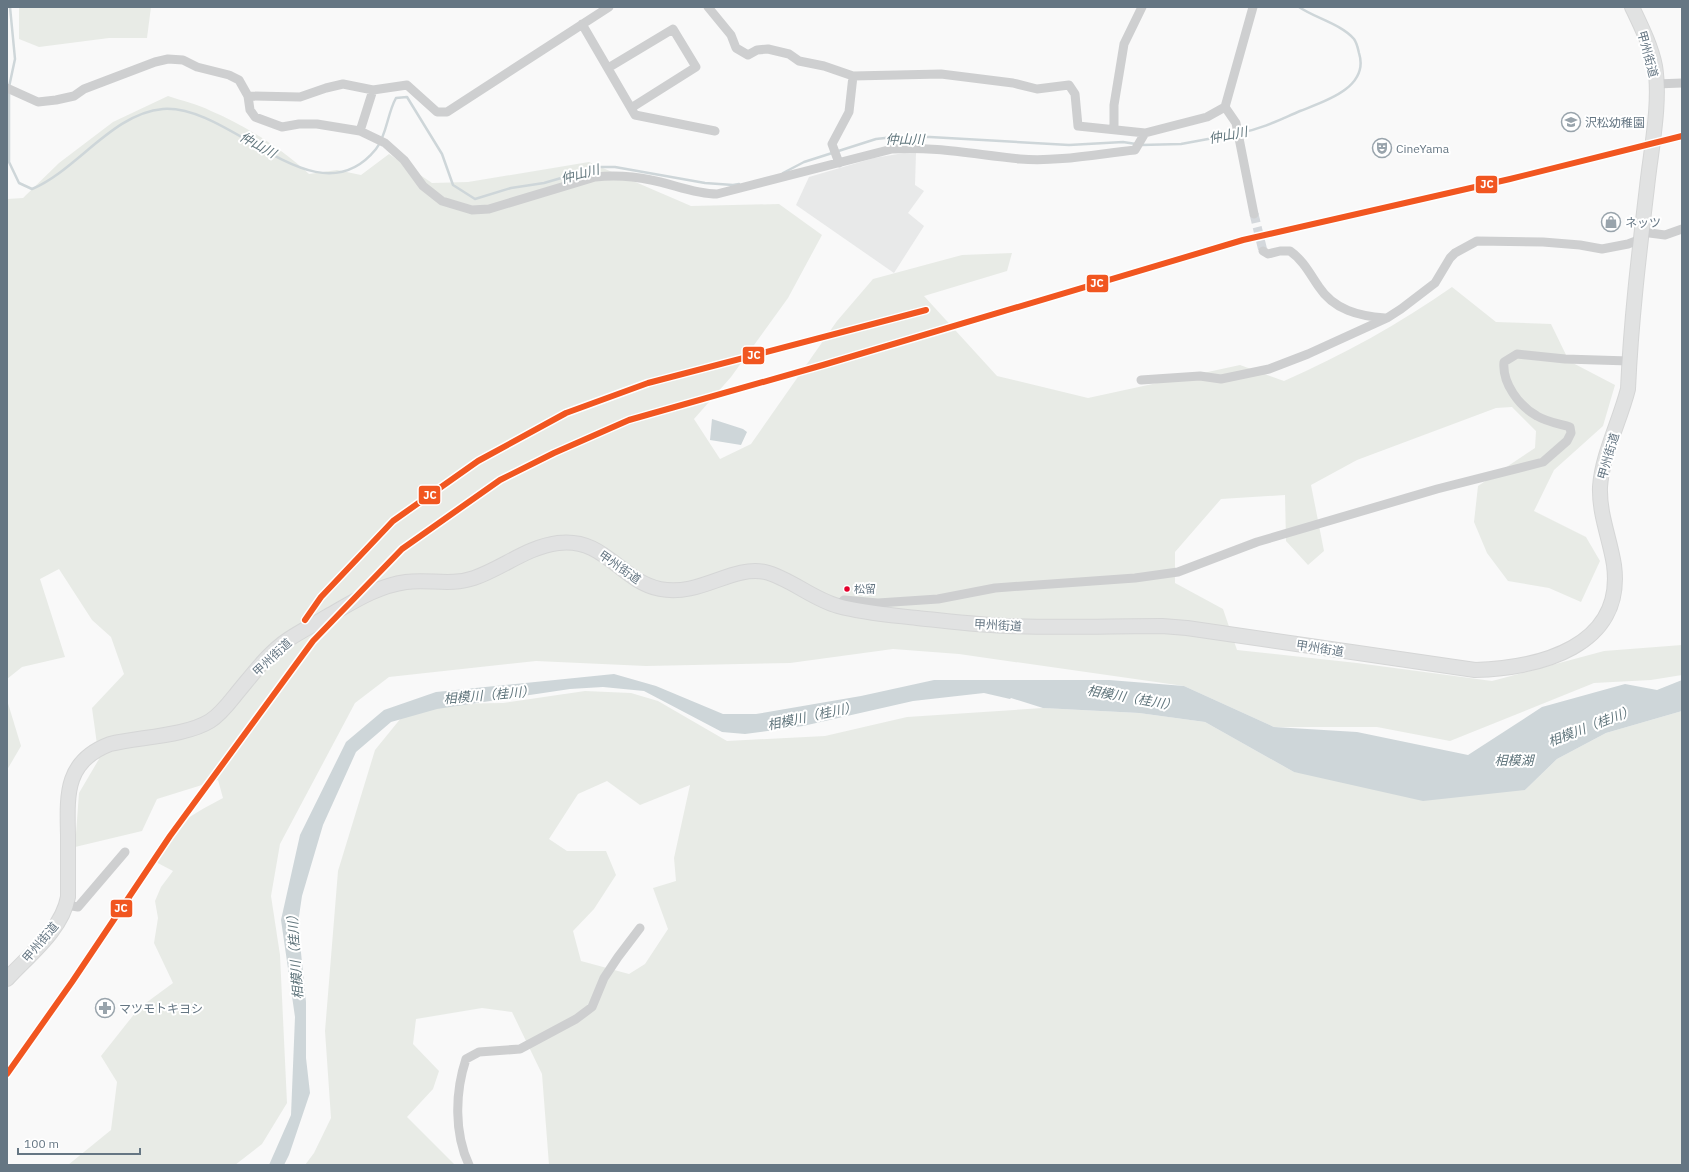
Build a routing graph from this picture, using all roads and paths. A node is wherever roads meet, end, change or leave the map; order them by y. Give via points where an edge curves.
1 (609, 7) edge
2 (708, 7) edge
3 (1142, 7) edge
4 (1253, 7) edge
5 (1632, 7) edge
6 (582, 24) junction
7 (608, 68) junction
8 (853, 76) junction
9 (1682, 83) edge
10 (1656, 84) junction
11 (7, 88) edge
12 (373, 90) junction
13 (248, 96) junction
14 (1225, 107) junction
15 (631, 108) junction
16 (1114, 129) junction
17 (360, 131) junction
18 (715, 131) dead end
19 (1145, 133) junction
20 (839, 163) junction
21 (1254, 214) tunnel mouth
22 (1682, 228) edge
23 (1641, 236) junction
24 (1262, 251) dead end
25 (1387, 318) junction
26 (1629, 361) junction
27 (1141, 380) dead end
28 (838, 606) junction
29 (125, 852) dead end
30 (66, 905) junction
31 (640, 928) dead end
32 (7, 980) edge
33 (469, 1165) edge

1 - 6 street
2 - 8 street via 731,35 736,48 748,55 757,50 768,49 789,54 799,61
3 - 16 street via 1124,44 1114,105
4 - 14 street
5 - 10 highway, 甲州街道 via 1645,35
6 - 7 street
6 - 12 street via 447,112 437,112 407,85
7 - 15 street
7 - 15 street via 673,29 696,67
8 - 16 street via 941,74 1037,89 1069,85 1075,94 1078,126
8 - 20 street via 849,112 832,144
9 - 10 street
10 - 23 highway, 甲州街道 via 1655,119
11 - 13 street via 38,102 56,100 74,96 84,89 122,74 168,59 183,60 197,67 229,75 239,80
12 - 13 street via 343,84 300,98
12 - 17 street
13 - 17 street via 250,110 255,117 282,127 317,124
14 - 19 street via 1202,119
14 - 21 street via 1236,123
15 - 18 street via 635,115
16 - 19 street
17 - 20 street via 385,143 404,160 423,186 442,201 472,210 489,209 595,177 630,176 692,191 717,194
19 - 20 street via 1135,150 1047,160 912,147 882,151
22 - 23 street via 1664,235
23 - 25 street via 1628,244 1602,249 1505,240 1477,241 1450,258 1435,283 1426,291
23 - 26 highway, 甲州街道
24 - 25 street via 1268,254 1280,250 1290,251 1332,301 1354,314
25 - 27 street via 1268,369 1221,379 1200,376
26 - 28 street via 1517,354 1504,362 1503,373 1520,401 1537,416 1570,427 1571,433 1567,442 1543,462 1437,489 1257,542 1178,572 1135,578 995,588 938,599 878,603 844,600
26 - 28 highway, 甲州街道 via 1628,389 1603,466 1600,488 1602,513 1614,564 1612,596 1597,629 1569,650 1548,659 1523,666 1475,670 1187,628 975,624
28 - 30 highway, 甲州街道 via 765,572 743,572 693,589 657,589 636,579 601,552 585,546 561,543 530,551 463,582 448,584 411,581 383,587 366,594 287,640 261,664 211,721 188,730 110,744 88,755 74,773 68,793
29 - 30 street via 78,906
30 - 32 highway, 甲州街道 via 54,928
31 - 33 street via 604,978 592,1007 576,1019 520,1049 479,1052 466,1059 457,1104 461,1140

